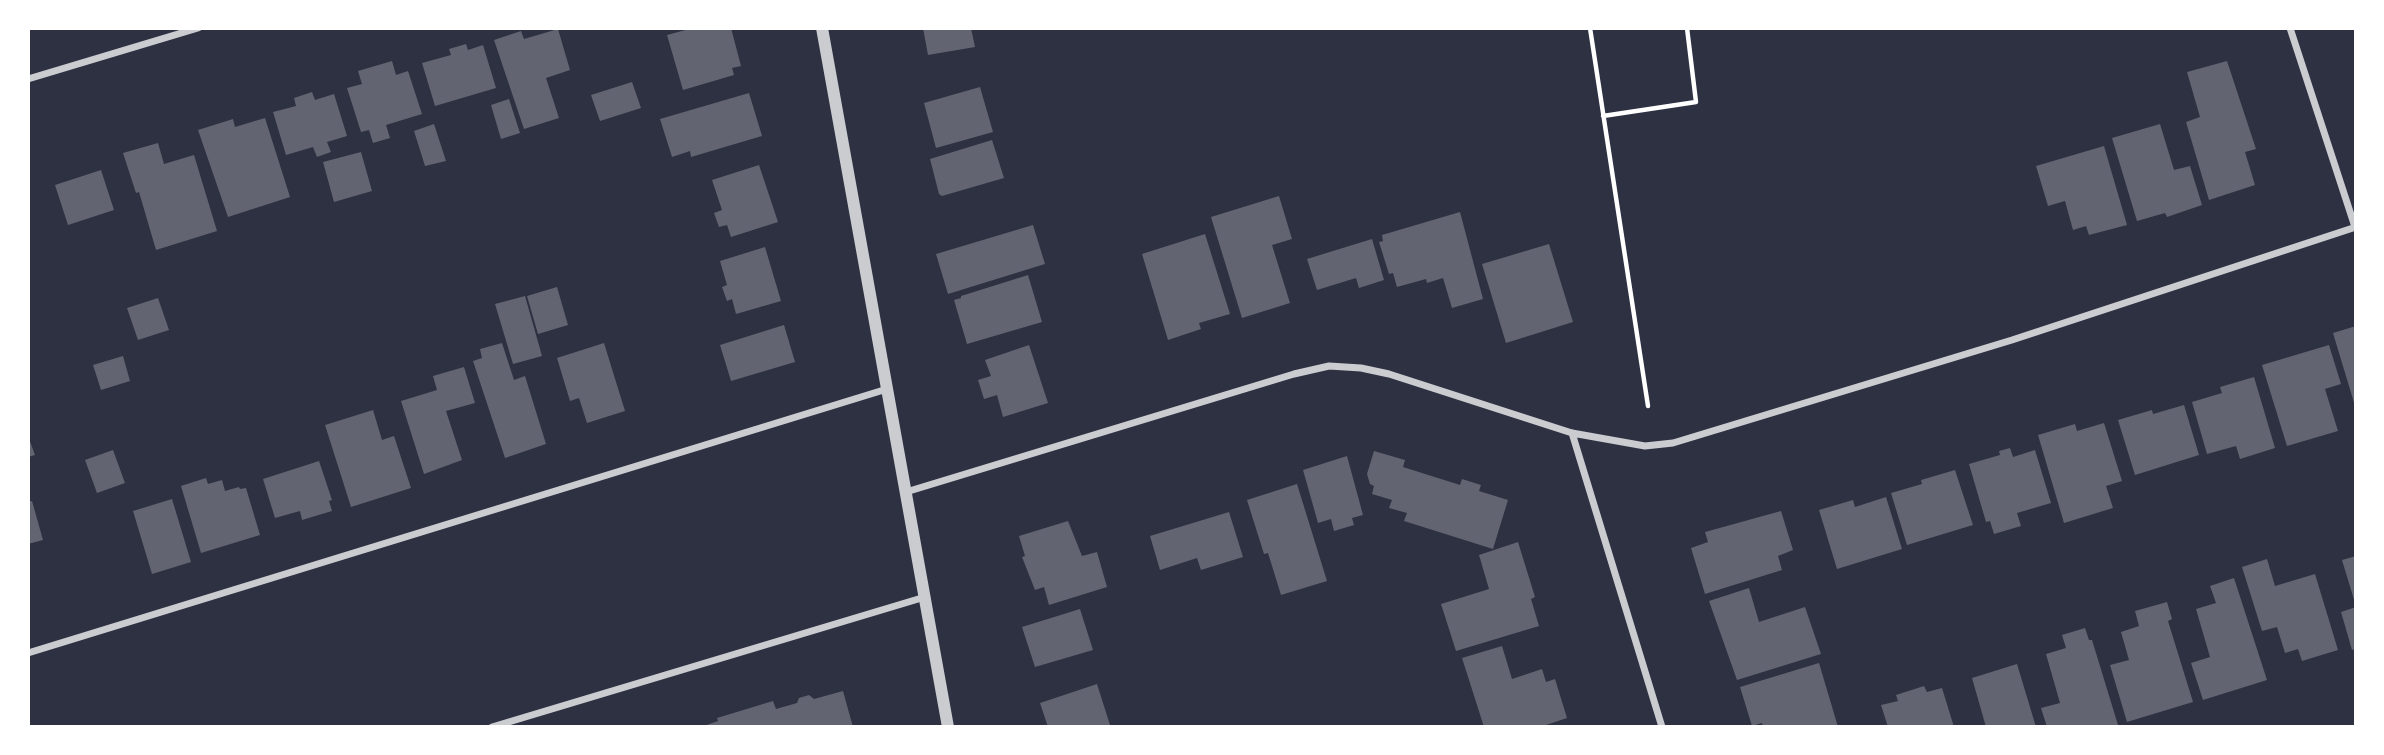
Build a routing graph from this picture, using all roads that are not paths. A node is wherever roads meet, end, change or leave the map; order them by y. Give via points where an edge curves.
1 (198, 28) edge
2 (822, 28) edge
3 (2290, 28) edge
4 (28, 79) edge
5 (2355, 227) edge
6 (888, 389) junction
7 (1572, 432) junction
8 (906, 492) junction
9 (925, 597) junction
10 (28, 653) edge
11 (492, 727) edge
12 (948, 727) edge
13 (1662, 727) edge

1 - 4 street
2 - 6 street
3 - 5 street
5 - 7 street via 2012,340 1673,443 1645,446
6 - 8 street
6 - 10 street
7 - 8 street via 1389,374 1329,366
7 - 13 street
8 - 9 street
9 - 11 street
9 - 12 street

